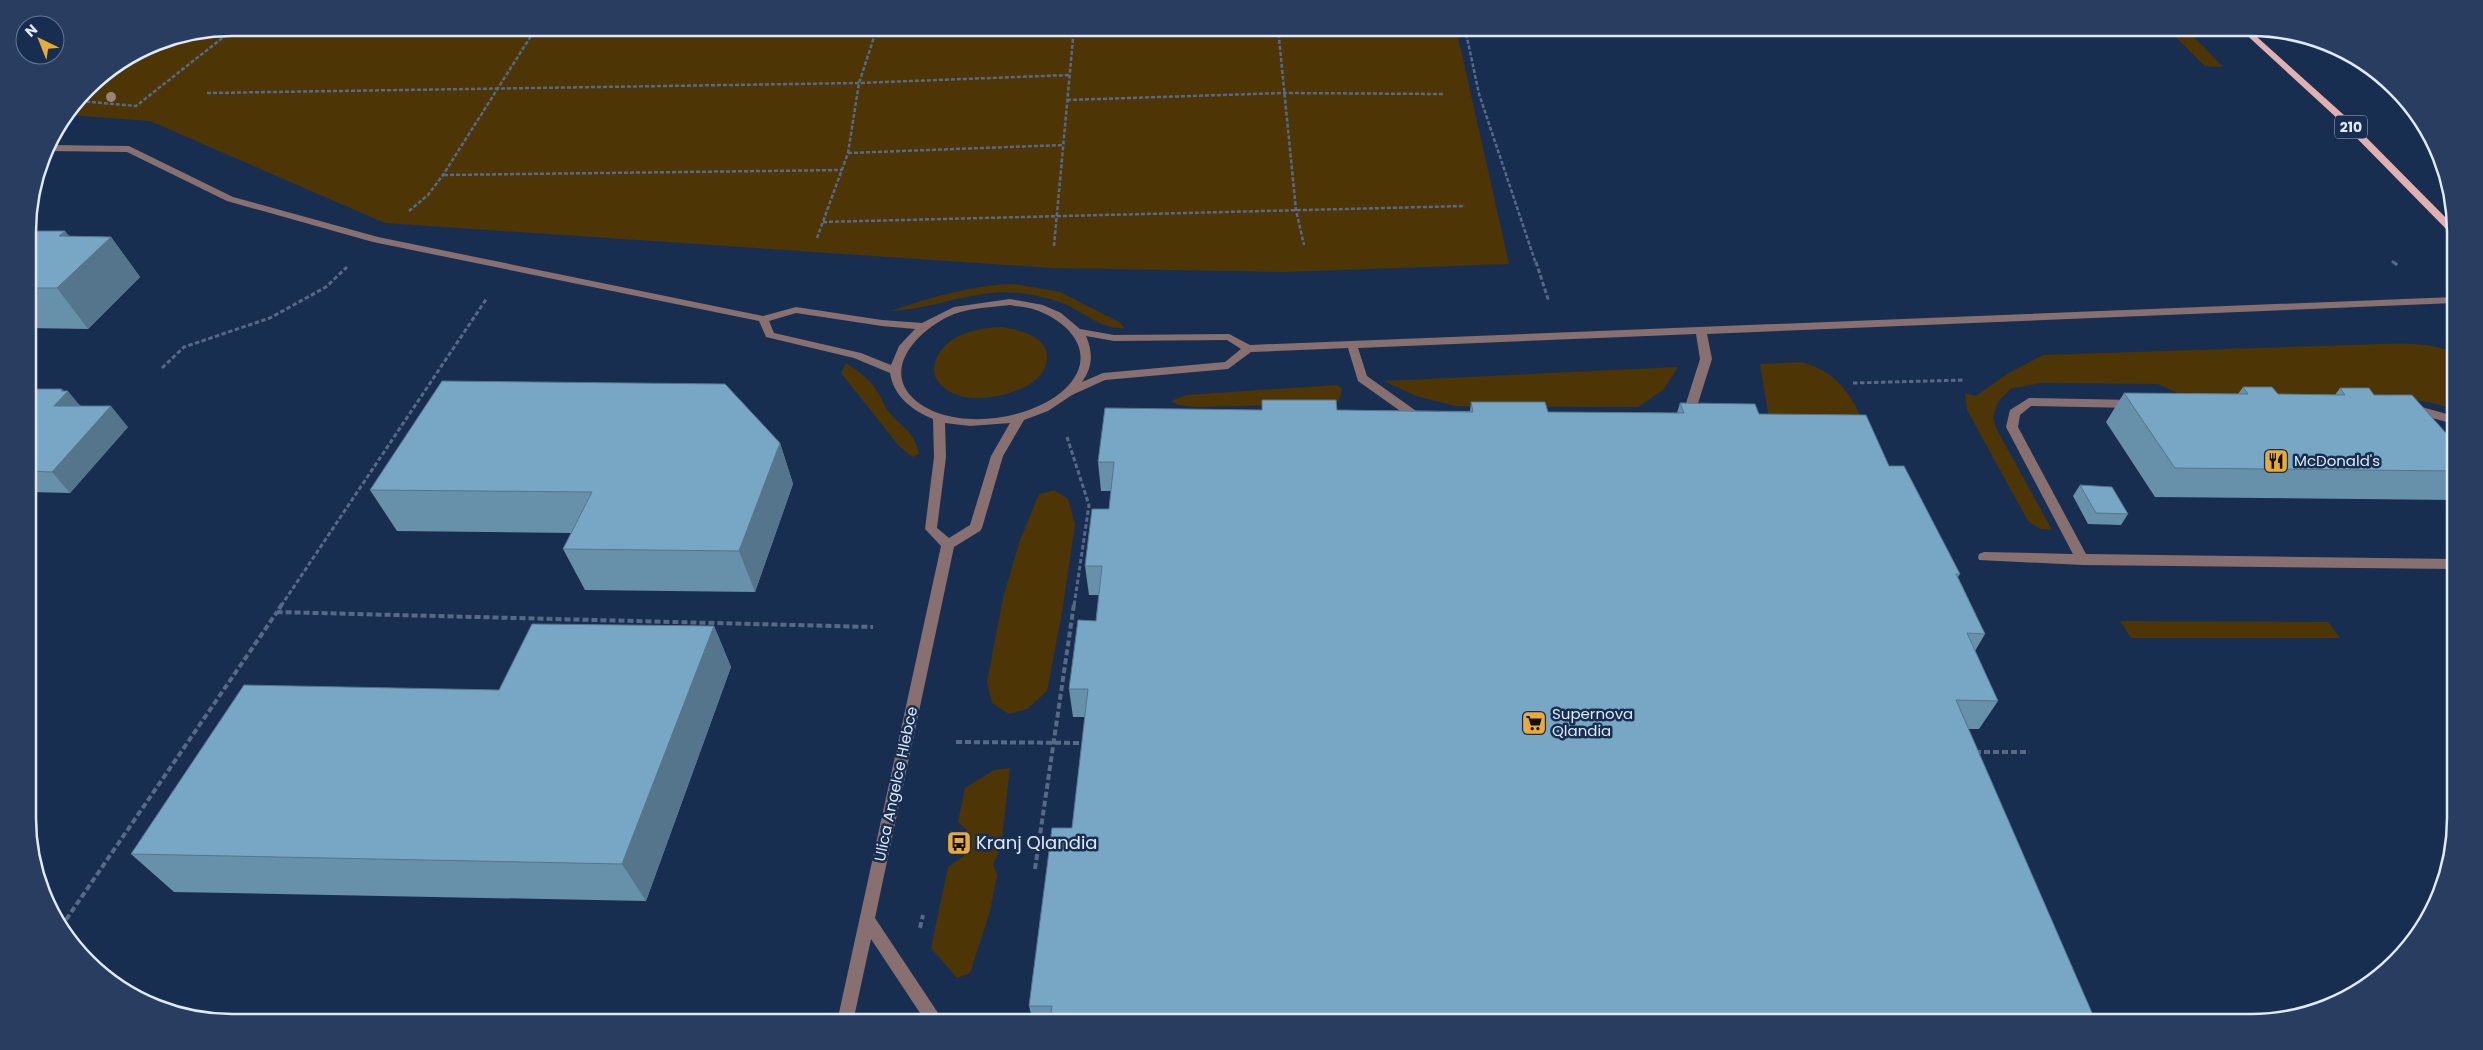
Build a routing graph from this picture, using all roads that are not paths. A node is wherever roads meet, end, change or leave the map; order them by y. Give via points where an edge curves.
1 (2252, 36) edge
2 (55, 148) edge
3 (2446, 224) edge
4 (2447, 300) edge
5 (763, 319) junction
6 (924, 326) junction
7 (1701, 330) junction
8 (1080, 332) junction
9 (1352, 345) junction
10 (1248, 349) junction
11 (897, 372) junction
12 (1069, 392) junction
13 (2147, 404) edge
14 (2403, 408) edge
15 (939, 416) junction
16 (1437, 417) edge
17 (1019, 418) junction
18 (2447, 418) edge
19 (1677, 420) edge
20 (948, 545) junction
21 (1984, 557) dead end
22 (2083, 560) junction
23 (2447, 564) edge
24 (867, 919) junction
25 (847, 1014) edge
26 (931, 1014) edge

1 - 3 main road, 210 via 2342,118
2 - 5 street via 129,150 230,200 377,240
4 - 7 street
5 - 6 street via 796,310
5 - 11 street via 770,335 857,355
6 - 8 street via 949,312 979,304 1010,302 1038,306 1063,317
6 - 11 street via 905,344 897,362
7 - 9 street
7 - 19 street via 1706,359 1687,420
8 - 10 street via 1114,338 1230,337
8 - 12 street via 1086,346 1087,361 1081,377
9 - 10 street
9 - 16 street via 1362,378 1417,417
10 - 12 street via 1228,365 1103,377
11 - 15 street via 897,380 906,396 924,411
12 - 17 street via 1051,405
13 - 22 street via 2029,402 2014,413 2012,427
14 - 18 street
15 - 17 street via 977,423
15 - 20 street via 940,457 931,529
17 - 20 street via 997,456 976,528
20 - 24 street, Ulica Angelce Hlebce
21 - 22 street
22 - 23 street
24 - 25 street, Ulica Angelce Hlebce
24 - 26 street

